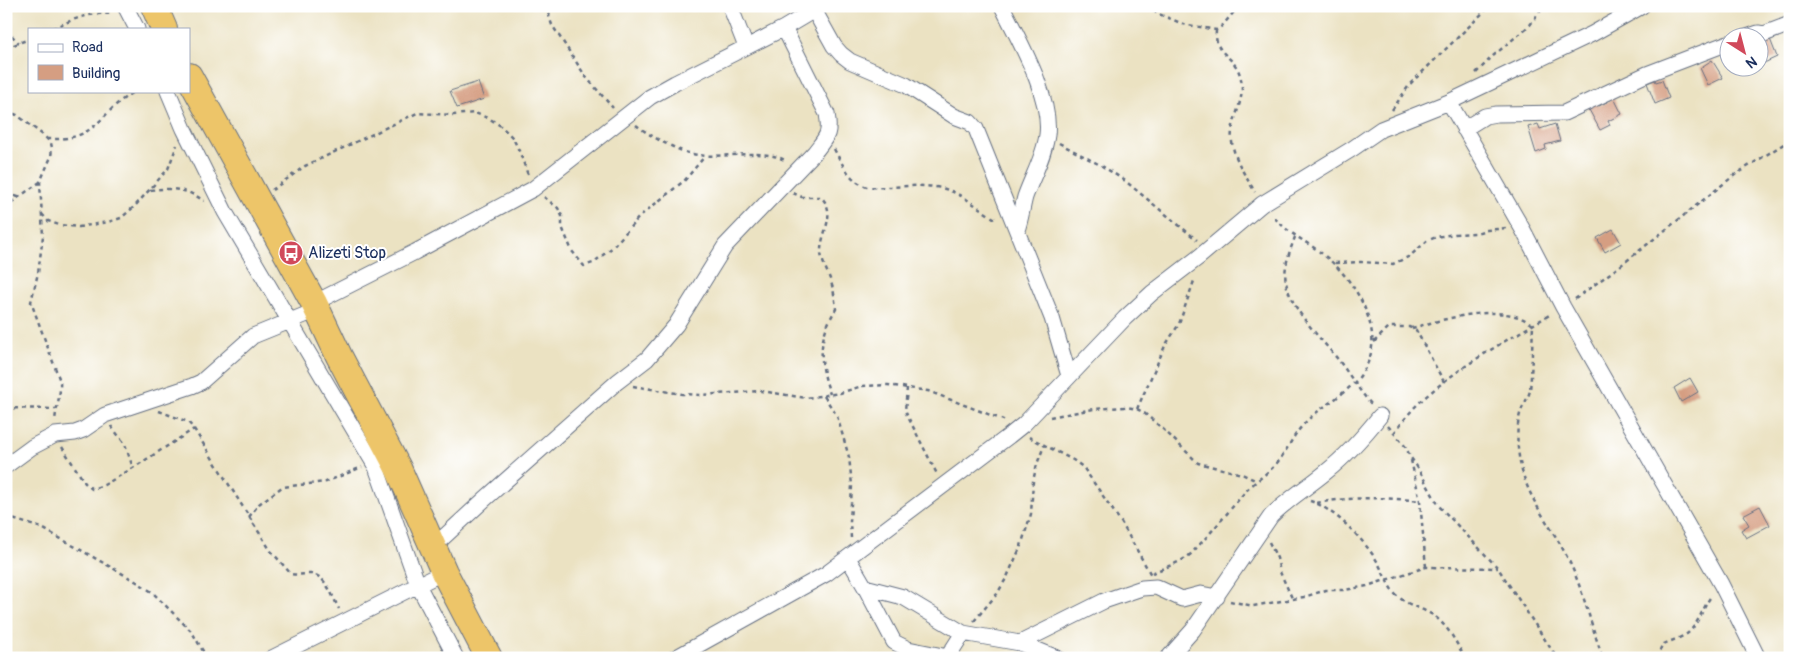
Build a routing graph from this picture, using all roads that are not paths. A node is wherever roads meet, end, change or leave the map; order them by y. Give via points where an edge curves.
1 (154, 6) edge
2 (730, 6) edge
3 (1002, 6) edge
4 (1642, 6) edge
5 (126, 8) edge
6 (817, 8) edge
7 (1790, 24) edge
8 (136, 28) edge
9 (164, 28) edge
10 (784, 28) junction
11 (1768, 32) edge
12 (746, 47) junction
13 (1718, 47) edge
14 (190, 78) edge
15 (168, 92) edge
16 (1449, 102) junction
17 (1464, 129) junction
18 (1017, 230) junction
19 (316, 306) junction
20 (289, 321) junction
21 (1069, 376) junction
22 (1380, 416) road end
23 (6, 466) edge
24 (433, 548) junction
25 (851, 556) junction
26 (444, 572) junction
27 (418, 585) junction
28 (865, 587) junction
29 (1217, 597) junction
30 (963, 633) junction
31 (1020, 643) junction
32 (1171, 656) edge
33 (947, 657) edge
34 (272, 658) edge
35 (456, 658) edge
36 (489, 658) edge
37 (675, 658) edge
38 (1057, 658) edge
39 (1758, 658) edge

1 - 9 highway
2 - 12 street
3 - 18 street via 1028,59 1042,97 1048,126
4 - 16 street via 1592,34
5 - 8 street
6 - 10 street
6 - 18 street via 834,46 850,61 906,84 972,124
7 - 11 street
10 - 12 street
10 - 24 street via 827,114 829,128 826,137 725,246 676,325 647,359 617,382
12 - 19 street via 650,97 533,189
13 - 17 street via 1647,74 1564,113 1496,114
14 - 19 highway
15 - 20 street via 225,212
16 - 17 street
16 - 21 street via 1381,129 1262,204 1152,293
17 - 39 street via 1524,230 1563,307 1721,584
18 - 21 street via 1052,318
19 - 20 street
19 - 24 highway via 398,468
20 - 23 street via 253,336 196,384 105,415 75,433 54,435
20 - 27 street via 376,467
21 - 25 street via 1021,427
22 - 29 street via 1349,452 1281,506 1262,527
24 - 26 highway
25 - 28 street
25 - 37 street via 804,587
26 - 27 street
26 - 36 highway
27 - 34 street
27 - 35 street
28 - 30 street via 903,597
28 - 33 street via 894,642 908,649
29 - 31 street via 1201,594 1178,599 1153,580 1142,588 1122,594
29 - 32 street
30 - 31 street
30 - 33 street
31 - 38 street

